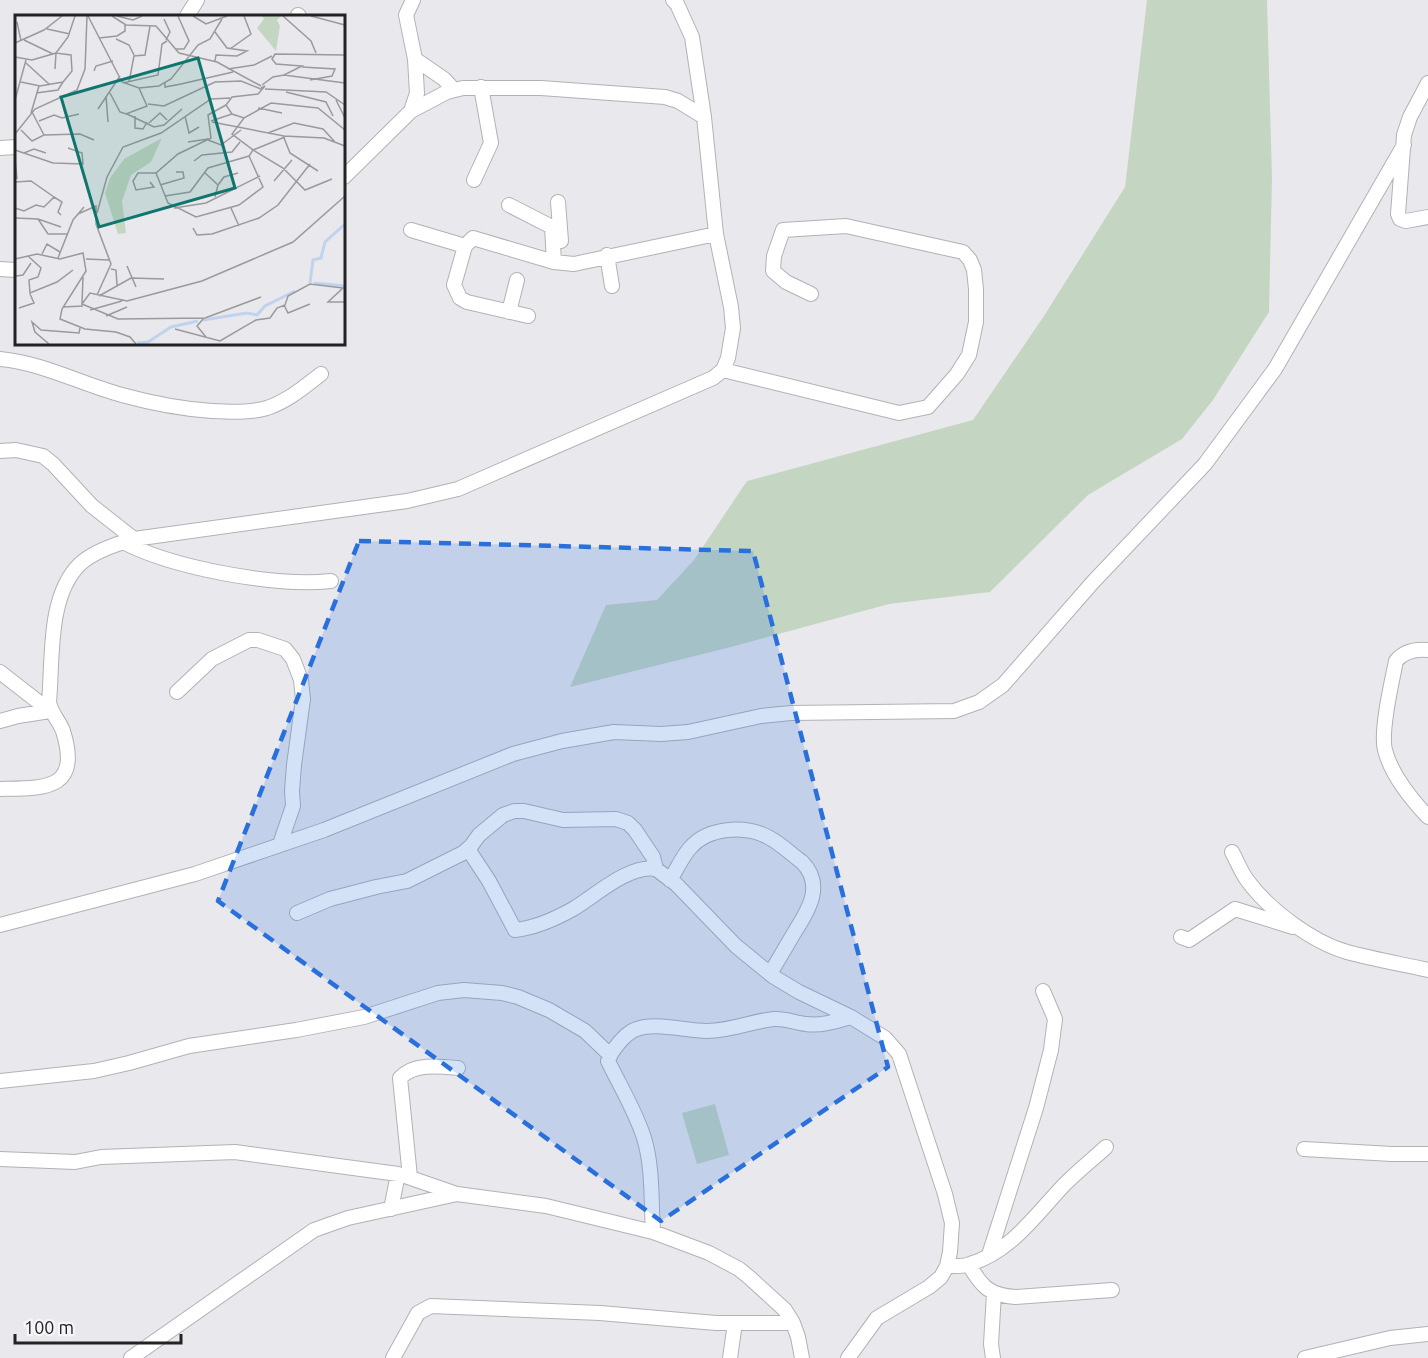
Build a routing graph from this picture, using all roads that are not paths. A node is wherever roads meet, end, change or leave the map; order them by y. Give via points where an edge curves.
1 (197, 0) edge
2 (400, 0) edge
3 (413, 0) edge
4 (673, 0) edge
5 (188, 15) edge
6 (406, 15) junction
7 (415, 59) junction
8 (1428, 83) edge
9 (481, 87) junction
10 (454, 90) junction
11 (411, 111) junction
12 (704, 117) junction
13 (1404, 145) junction
14 (15, 147) edge
15 (0, 148) edge
16 (345, 176) edge
17 (474, 180) dead end
18 (558, 202) dead end
19 (508, 205) dead end
20 (1428, 217) edge
21 (411, 230) dead end
22 (716, 234) junction
23 (465, 246) junction
24 (607, 255) junction
25 (558, 263) junction
26 (0, 269) edge
27 (15, 270) edge
28 (517, 280) dead end
29 (612, 286) dead end
30 (811, 294) dead end
31 (509, 312) junction
32 (528, 316) dead end
33 (0, 359) edge
34 (723, 370) junction
35 (321, 374) dead end
36 (0, 451) edge
37 (129, 541) junction
38 (331, 581) dead end
39 (1428, 651) edge
40 (0, 672) edge
41 (177, 692) dead end
42 (50, 711) junction
43 (0, 721) edge
44 (0, 789) edge
45 (1428, 817) edge
46 (280, 844) junction
47 (468, 849) junction
48 (1232, 852) dead end
49 (656, 869) junction
50 (670, 880) junction
51 (297, 913) dead end
52 (0, 925) edge
53 (1301, 929) junction
54 (1181, 938) dead end
55 (1428, 970) edge
56 (770, 974) junction
57 (1043, 991) dead end
58 (851, 1017) junction
59 (610, 1055) junction
60 (458, 1068) dead end
61 (0, 1082) edge
62 (1106, 1147) dead end
63 (1304, 1149) dead end
64 (1428, 1154) edge
65 (0, 1159) edge
66 (404, 1176) junction
67 (457, 1194) junction
68 (391, 1209) junction
69 (653, 1232) junction
70 (989, 1255) junction
71 (969, 1265) junction
72 (947, 1266) junction
73 (1112, 1290) dead end
74 (994, 1293) junction
75 (735, 1323) junction
76 (794, 1323) junction
77 (1428, 1334) edge
78 (131, 1358) edge
79 (393, 1358) edge
80 (730, 1358) edge
81 (802, 1358) edge
82 (848, 1358) edge
83 (993, 1358) edge
84 (1305, 1358) edge

1 - 5 street
2 - 6 street
3 - 6 street
4 - 12 street via 692,37
6 - 7 street
7 - 10 street
7 - 11 street via 417,93
8 - 13 street via 1410,117
9 - 10 street
9 - 12 street via 665,97
9 - 17 street via 491,142
10 - 11 street
11 - 16 street
12 - 22 street
13 - 20 street via 1398,214 1406,221
13 - 46 street via 1275,369 1204,464 1002,685 979,702 954,711 791,713 688,732 614,732 562,741 513,754
14 - 15 street
18 - 25 street
19 - 25 street via 552,227
21 - 23 street
22 - 24 street
22 - 34 street via 733,328
23 - 25 street via 473,238
23 - 31 street via 454,285 460,298
24 - 25 street via 574,264
24 - 29 street
26 - 27 street
28 - 31 street
30 - 34 street via 773,271 783,230 846,226 963,252 974,270 976,289 976,322 969,355 928,407 899,413
31 - 32 street
33 - 35 street via 18,361 150,402 233,412 265,408 287,399
34 - 37 street via 713,378 458,489 407,501
36 - 37 street via 44,456
37 - 38 street via 143,552 211,571 272,580
37 - 42 street via 95,554 68,579 53,633
39 - 45 street via 1410,651 1396,661 1384,732 1389,760
40 - 42 street
41 - 46 street via 212,659 249,640 285,649 293,659 303,699 293,806
42 - 43 street
42 - 44 street via 63,731 67,751 63,777 49,786
46 - 52 street via 195,874
47 - 49 street via 478,835 514,811 563,820 616,819 635,830 653,857
47 - 49 street via 515,930 532,928 572,910 632,873 647,867
47 - 51 street via 407,881 330,899
48 - 53 street via 1261,897
49 - 50 street
50 - 56 street
50 - 56 street via 694,843 728,830 770,838 802,862 813,881 812,901
53 - 54 street via 1234,909 1190,940
53 - 55 street via 1346,952
56 - 58 street
57 - 70 street via 1055,1019 1051,1050
58 - 59 street via 819,1024 777,1019 710,1031 651,1027 629,1034
58 - 72 street via 885,1038 899,1054 952,1223
59 - 61 street via 585,1031 549,1010 502,993 464,990 438,993 364,1017 189,1046 94,1071
59 - 69 street via 608,1063 644,1138
60 - 66 street via 418,1068 406,1071 400,1078
62 - 70 street via 1065,1184 1026,1228
63 - 64 street
65 - 66 street via 75,1162 101,1157 235,1152
66 - 67 street
66 - 68 street
67 - 68 street
67 - 69 street via 546,1206
68 - 78 street via 314,1230
69 - 76 street via 739,1269
70 - 71 street
71 - 72 street
71 - 74 street via 980,1283
72 - 82 street via 929,1287 877,1318
73 - 74 street via 1015,1297
74 - 83 street
75 - 76 street
75 - 79 street via 431,1306 418,1313
75 - 80 street
76 - 81 street
77 - 84 street via 1390,1338

